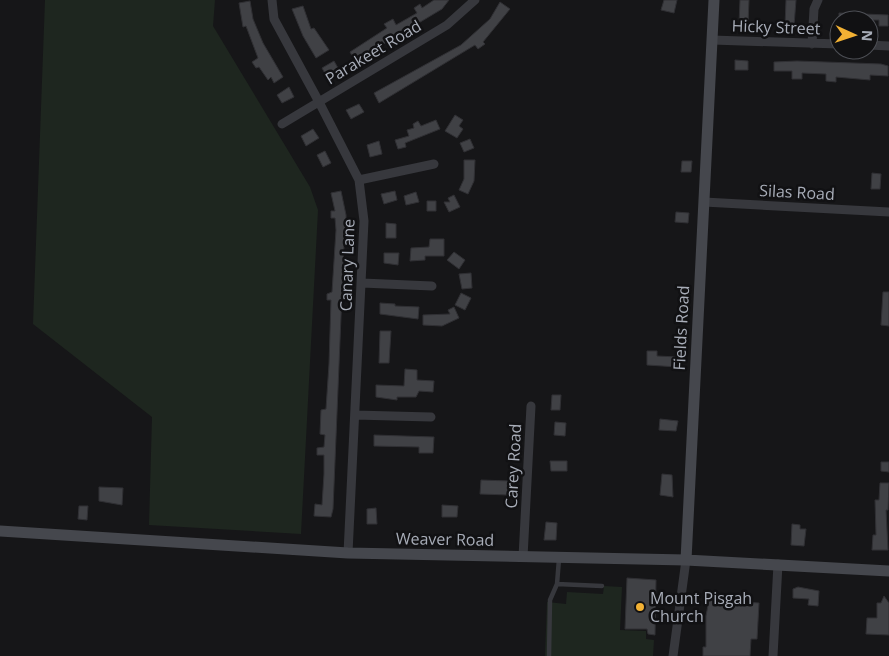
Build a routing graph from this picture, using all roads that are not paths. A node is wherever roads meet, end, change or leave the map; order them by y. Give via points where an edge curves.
1 (272, 0) edge
2 (475, 0) edge
3 (714, 0) edge
4 (818, 0) edge
5 (712, 40) junction
6 (812, 44) junction
7 (829, 44) edge
8 (319, 102) junction
9 (282, 124) dead end
10 (434, 164) dead end
11 (358, 180) junction
12 (704, 202) junction
13 (889, 212) edge
14 (362, 283) junction
15 (432, 286) dead end
16 (530, 406) dead end
17 (355, 415) junction
18 (431, 417) dead end
19 (0, 531) edge
20 (348, 553) junction
21 (523, 557) junction
22 (559, 558) junction
23 (686, 560) junction
24 (778, 564) junction
25 (889, 570) edge
26 (557, 584) junction
27 (602, 586) dead end
28 (550, 656) edge
29 (673, 656) edge
30 (773, 656) edge

1 - 8 street, Canary Lane via 274,19
2 - 8 street, Parakeet Road via 447,25
3 - 5 main road, Fields Road
4 - 6 street via 814,9
5 - 6 street, Hicky Street
5 - 12 main road, Fields Road
6 - 7 street, Hicky Street
8 - 9 street, Parakeet Road
8 - 11 street, Canary Lane
10 - 11 street
11 - 14 street, Canary Lane via 364,221
12 - 13 street, Silas Road
12 - 23 main road, Fields Road
14 - 15 street
14 - 17 street, Canary Lane
16 - 21 street, Carey Road
17 - 18 street
17 - 20 street, Canary Lane
19 - 20 main road, Weaver Road
20 - 21 main road, Weaver Road
21 - 22 main road, Weaver Road
22 - 23 main road, Weaver Road
22 - 26 lane
23 - 24 main road, Weaver Road
23 - 29 street, Fields Road
24 - 25 main road, Weaver Road
24 - 30 street
26 - 27 lane
26 - 28 lane via 550,600

